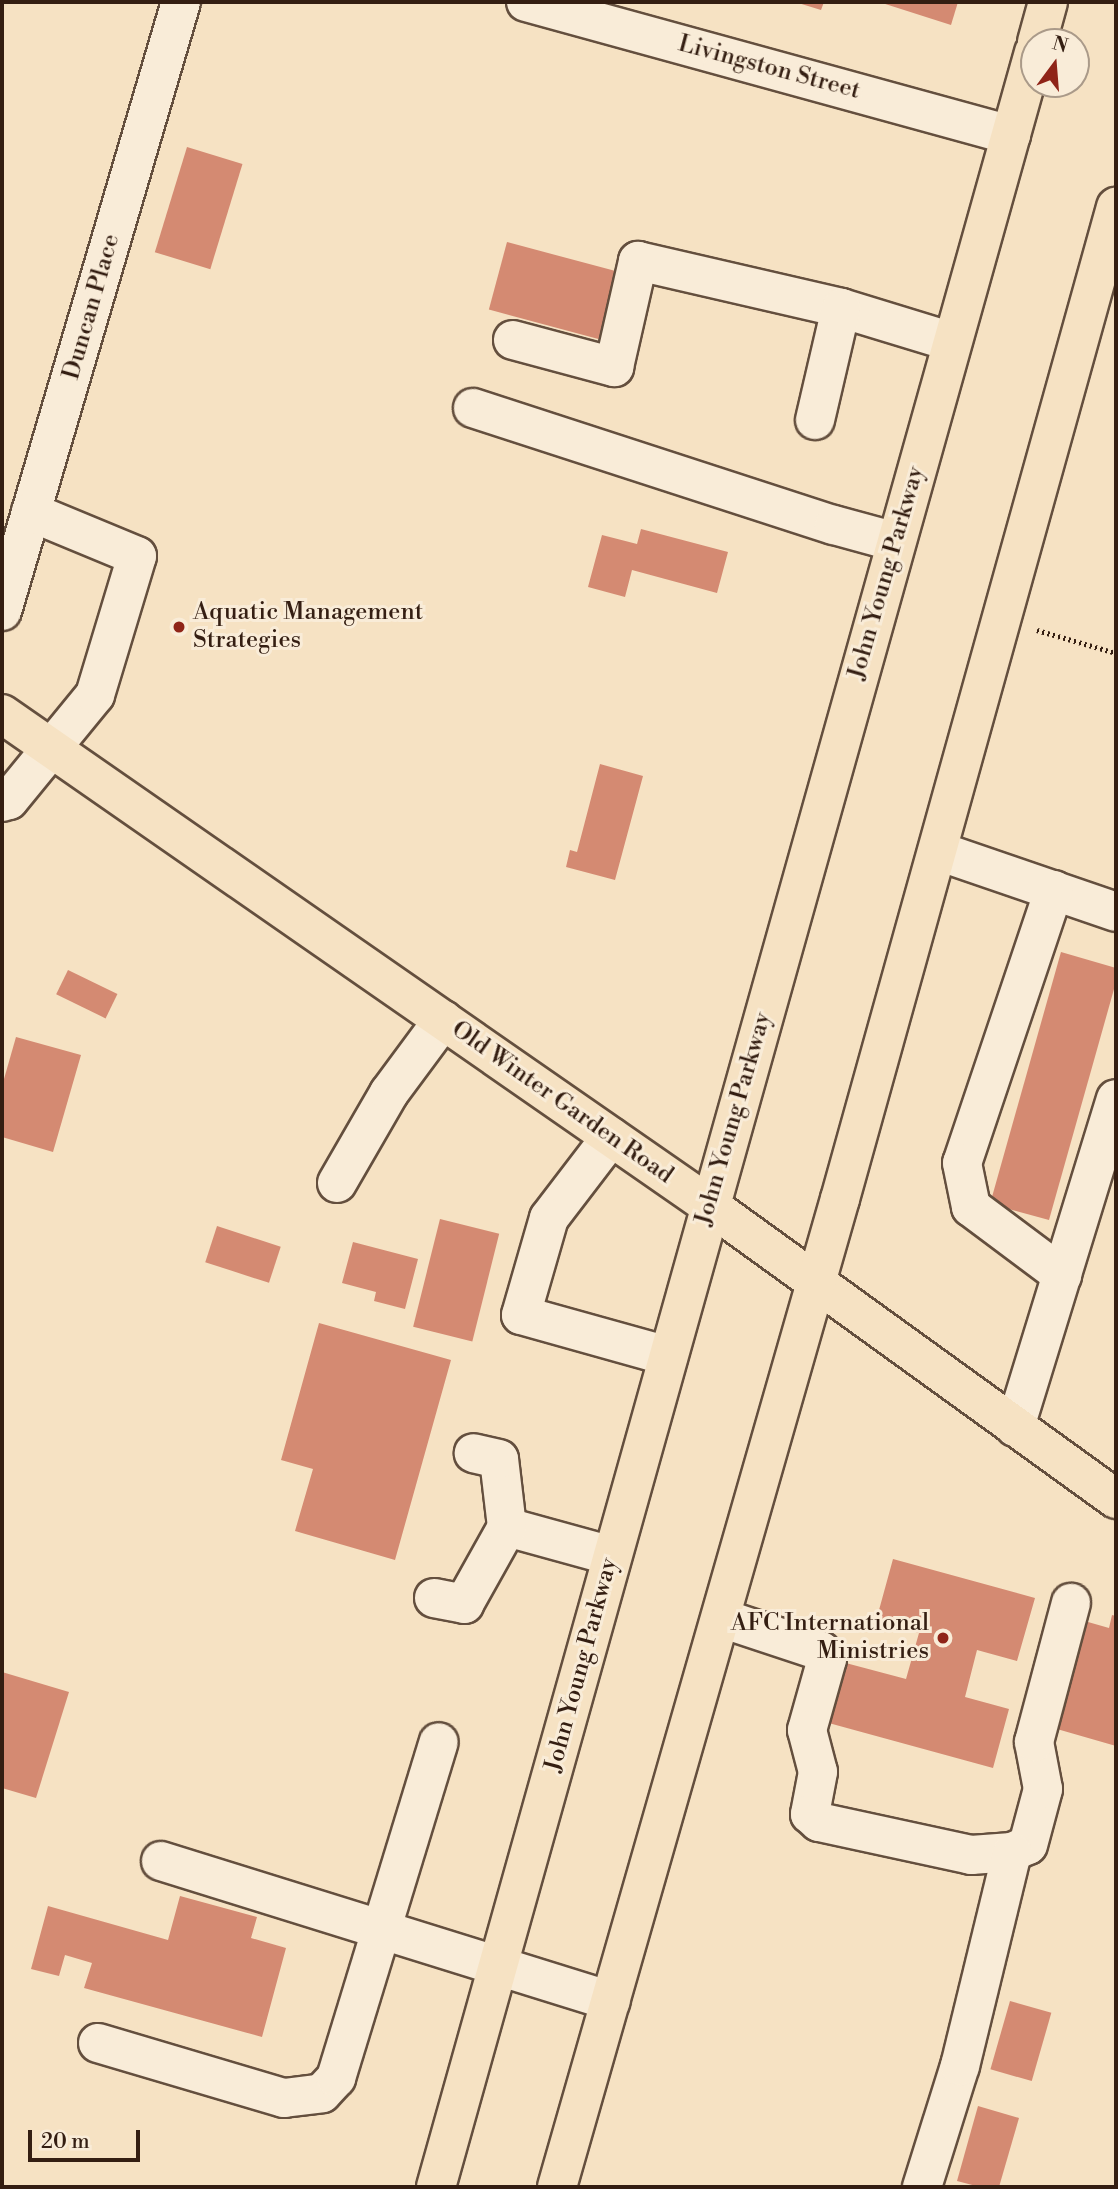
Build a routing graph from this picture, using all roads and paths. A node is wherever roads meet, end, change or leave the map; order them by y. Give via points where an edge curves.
1 (181, 2) edge
2 (526, 2) edge
3 (1048, 2) edge
4 (1041, 28) edge
5 (1021, 98) edge
6 (1011, 135) junction
7 (1116, 206) edge
8 (841, 308) junction
9 (513, 340) dead end
10 (952, 342) junction
11 (473, 408) dead end
12 (815, 420) dead end
13 (31, 512) junction
14 (896, 542) junction
15 (2, 611) edge
16 (1002, 620) junction
17 (1116, 653) edge
18 (2, 715) edge
19 (50, 749) junction
20 (2, 803) edge
21 (938, 851) junction
22 (1054, 890) junction
23 (1116, 912) edge
24 (443, 1020) junction
25 (1116, 1099) edge
26 (611, 1137) junction
27 (337, 1183) dead end
28 (709, 1205) junction
29 (1062, 1275) junction
30 (816, 1283) junction
31 (668, 1356) junction
32 (1015, 1427) junction
33 (474, 1453) dead end
34 (1116, 1499) edge
35 (507, 1527) junction
36 (612, 1556) junction
37 (434, 1598) dead end
38 (1071, 1603) dead end
39 (721, 1618) junction
40 (439, 1742) dead end
41 (1012, 1852) junction
42 (161, 1861) dead end
43 (381, 1930) junction
44 (499, 1967) junction
45 (611, 2001) junction
46 (98, 2043) dead end
47 (436, 2187) edge
48 (557, 2187) edge
49 (922, 2187) edge

1 - 13 street, Duncan Place
2 - 6 street, Livingston Street
3 - 4 main road
5 - 6 main road, John Young Parkway
6 - 10 main road, John Young Parkway
7 - 16 main road
8 - 9 street via 638,261 614,367
8 - 10 street
8 - 12 street
10 - 14 main road, John Young Parkway
11 - 14 street
13 - 15 street, Duncan Place
13 - 19 street via 137,556 95,695
14 - 28 main road, John Young Parkway
16 - 17 path
16 - 21 main road
18 - 19 main road, Old Winter Garden Road
19 - 20 street
19 - 24 main road, Old Winter Garden Road
21 - 22 street
21 - 30 main road
22 - 23 street
22 - 29 street via 962,1163 971,1207
24 - 26 main road, Old Winter Garden Road
24 - 27 street via 389,1093
25 - 29 street
26 - 28 main road, Old Winter Garden Road
26 - 31 street via 549,1218 521,1315
28 - 30 main road, Old Winter Garden Road
28 - 31 main road, John Young Parkway
29 - 32 street
30 - 32 main road, Old Winter Garden Road
30 - 39 main road
31 - 36 main road, John Young Parkway
32 - 34 main road, Old Winter Garden Road
33 - 35 street via 499,1460
35 - 36 street
35 - 37 street via 464,1604
36 - 44 main road, John Young Parkway
38 - 41 street via 1034,1742 1043,1789 1028,1845
39 - 41 street via 821,1651 827,1659 807,1730 818,1772 810,1814 819,1822 971,1856
39 - 45 main road
40 - 43 street
41 - 49 street via 960,2067
42 - 43 street
43 - 44 street
43 - 46 street via 336,2078 321,2093 284,2098
44 - 45 street
44 - 47 main road, John Young Parkway
45 - 48 main road

